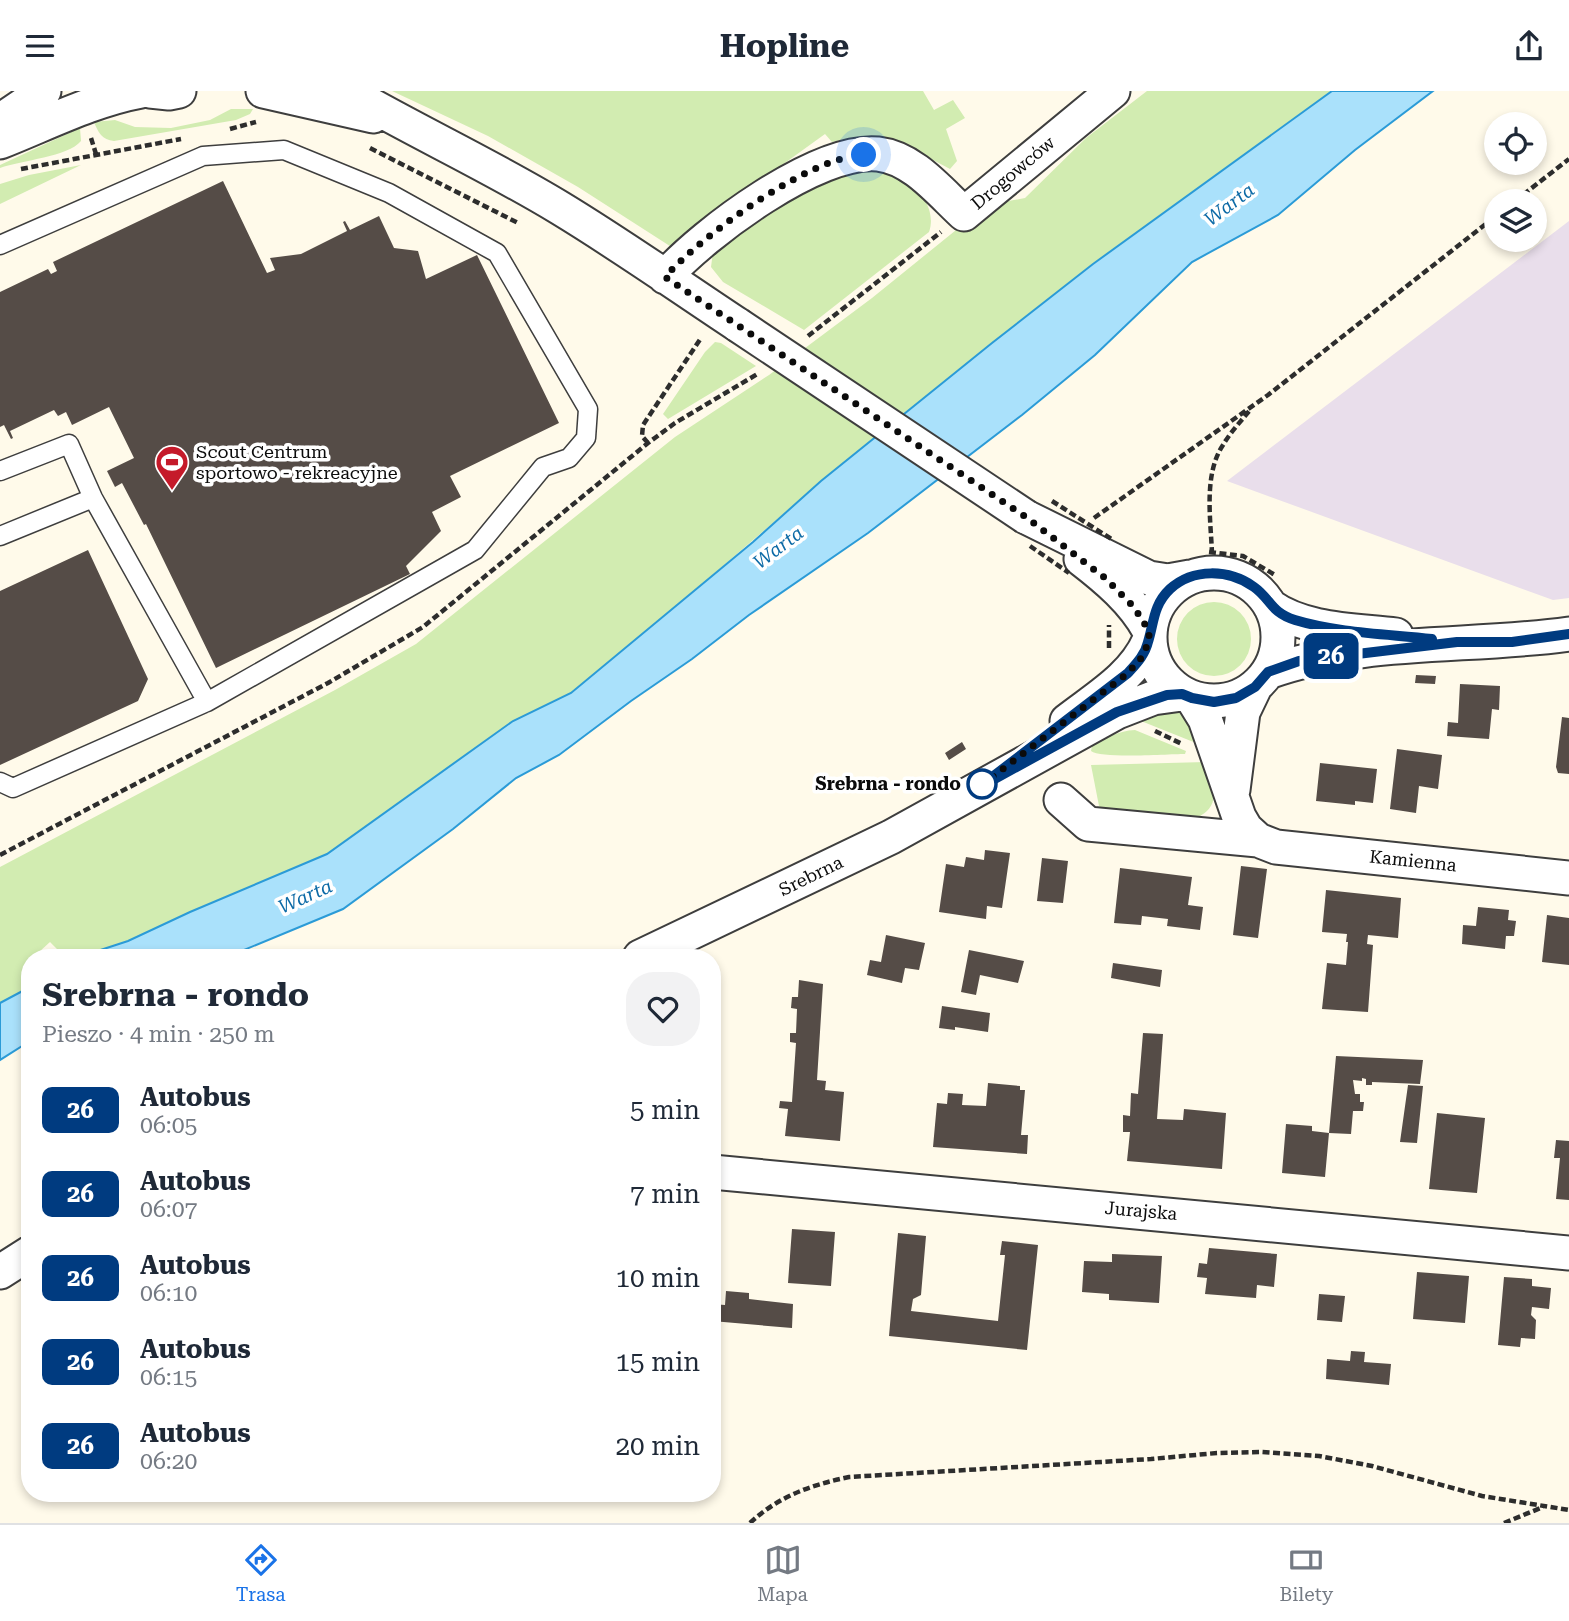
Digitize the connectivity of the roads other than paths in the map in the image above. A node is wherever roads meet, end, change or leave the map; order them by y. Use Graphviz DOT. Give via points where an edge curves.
graph roads {
  1 [pos="44,91"];
  2 [pos="141,91"];
  3 [pos="150,91"];
  4 [pos="179,91"];
  5 [pos="346,91"];
  6 [pos="1112,91"];
  7 [pos="262,105"];
  8 [pos="0,121"];
  9 [pos="402,124"];
  10 [pos="8,156"];
  11 [pos="0,245"];
  12 [pos="665,277"];
  13 [pos="0,471"];
  14 [pos="93,498"];
  15 [pos="1026,517"];
  16 [pos="0,536"];
  17 [pos="1201,575"];
  18 [pos="1270,606"];
  19 [pos="1569,633"];
  20 [pos="1149,636"];
  21 [pos="1457,642"];
  22 [pos="1262,679"];
  23 [pos="1187,696"];
  24 [pos="207,702"];
  25 [pos="6,785"];
  26 [pos="978,788"];
  27 [pos="1061,800"];
  28 [pos="1231,800"];
  29 [pos="1258,840"];
  30 [pos="1569,878"];
  31 [pos="657,949"];
  32 [pos="721,1173"];
  33 [pos="1569,1253"];
  34 [pos="21,1259"];
  35 [pos="0,1272"];
  1 -- 8 [label="street"];
  2 -- 10 [label="street" via="80,110"];
  3 -- 4 [label="street"];
  5 -- 9 [label="street"];
  6 -- 12 [label="street, Drogowców" via="964,214 908,164 879,154 849,155 797,178 727,222"];
  7 -- 9 [label="street"];
  9 -- 12 [label="street" via="561,208"];
  11 -- 24 [label="lane" via="203,156 284,150 389,193 498,253 588,409 586,437 569,458 543,467 475,550"];
  12 -- 15 [label="street, bridge" via="723,327"];
  13 -- 14 [label="lane" via="69,444"];
  14 -- 16 [label="lane"];
  14 -- 24 [label="lane"];
  15 -- 17 [label="street" via="1149,578 1168,581"];
  15 -- 20 [label="street" via="1105,578 1134,607"];
  17 -- 18 [label="street" via="1236,576 1256,588"];
  17 -- 20 [label="street" via="1170,589 1156,608"];
  18 -- 21 [label="street" via="1283,615 1331,628"];
  18 -- 22 [label="street" via="1278,628 1277,651"];
  19 -- 21 [label="street" via="1512,642"];
  20 -- 23 [label="street" via="1154,662 1165,680"];
  20 -- 26 [label="street, Srebrna" via="1142,657 1128,673"];
  21 -- 22 [label="street" via="1299,661"];
  22 -- 23 [label="street" via="1236,698 1214,702"];
  22 -- 28 [label="street" via="1244,712"];
  23 -- 26 [label="street, Srebrna" via="1153,698 1117,712"];
  23 -- 28 [label="street" via="1205,719"];
  24 -- 25 [label="lane"];
  26 -- 31 [label="street, Srebrna" via="891,837"];
  27 -- 29 [label="street, Kamienna" via="1088,824"];
  28 -- 29 [label="street" via="1246,829"];
  29 -- 30 [label="street, Kamienna" via="1276,847"];
  32 -- 33 [label="street, Jurajska"];
  34 -- 35 [label="street"];
}
